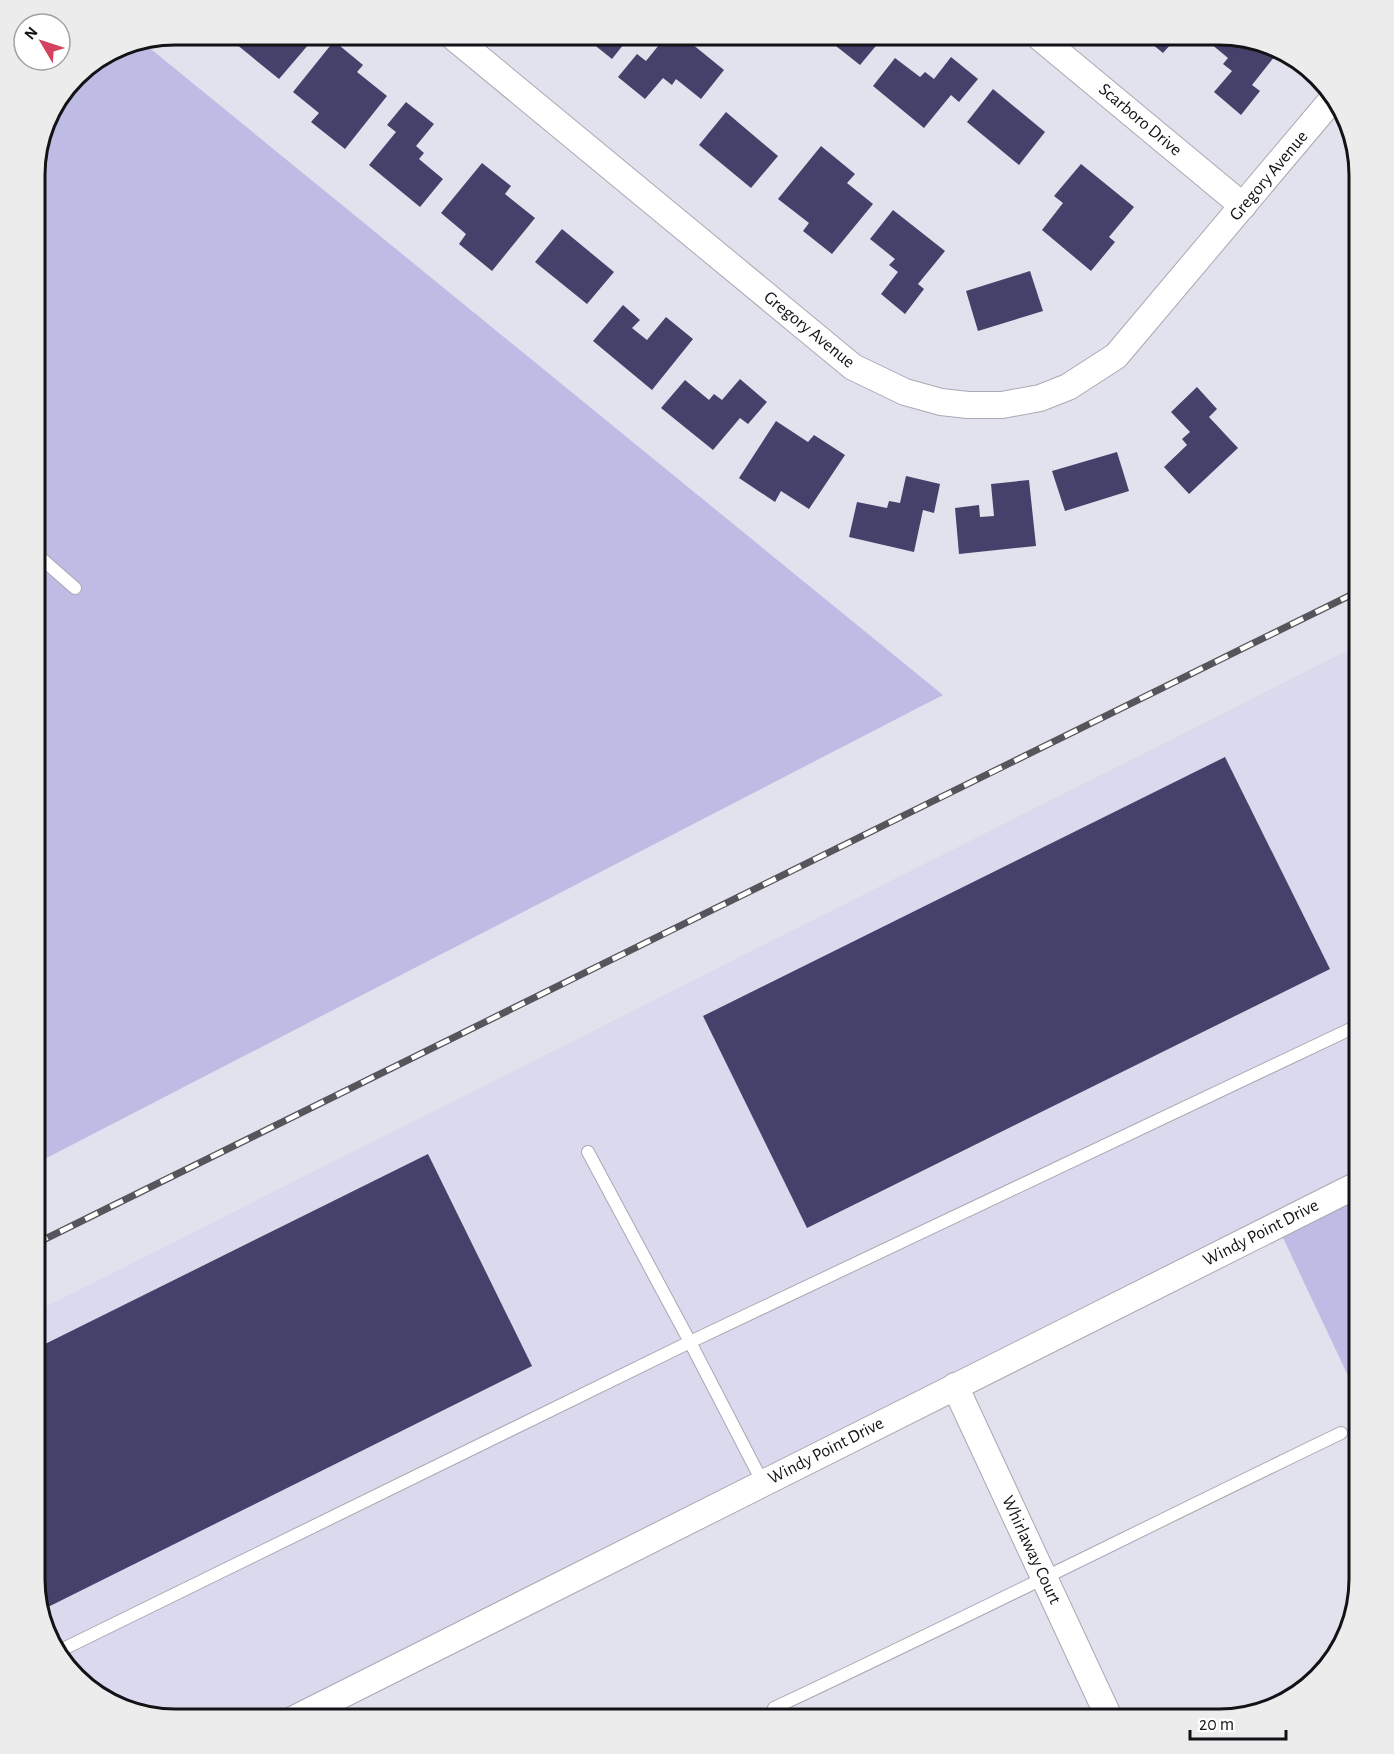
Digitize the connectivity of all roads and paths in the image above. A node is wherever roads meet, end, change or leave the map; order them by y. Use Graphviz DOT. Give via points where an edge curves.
graph roads {
  1 [pos="464,45"];
  2 [pos="1049,45"];
  3 [pos="1328,105"];
  4 [pos="1244,206"];
  5 [pos="45,562"];
  6 [pos="75,588"];
  7 [pos="1349,1029"];
  8 [pos="588,1152"];
  9 [pos="1349,1189"];
  10 [pos="690,1342"];
  11 [pos="955,1386"];
  12 [pos="1341,1432"];
  13 [pos="763,1483"];
  14 [pos="1044,1577"];
  15 [pos="65,1648"];
  16 [pos="774,1708"];
  17 [pos="314,1709"];
  18 [pos="1110,1709"];
  1 -- 4 [label="street, Gregory Avenue" via="853,367 905,392 941,402 1002,405 1040,398 1068,387 1116,356"];
  2 -- 4 [label="street, Scarboro Drive"];
  3 -- 4 [label="street, Gregory Avenue"];
  5 -- 6 [label="lane"];
  7 -- 10 [label="lane"];
  8 -- 10 [label="lane"];
  9 -- 11 [label="street, Windy Point Drive"];
  10 -- 13 [label="lane"];
  10 -- 15 [label="lane"];
  11 -- 13 [label="street, Windy Point Drive"];
  11 -- 14 [label="street, Whirlaway Court"];
  12 -- 14 [label="lane"];
  13 -- 17 [label="street, Windy Point Drive"];
  14 -- 16 [label="lane"];
  14 -- 18 [label="street, Whirlaway Court"];
}
